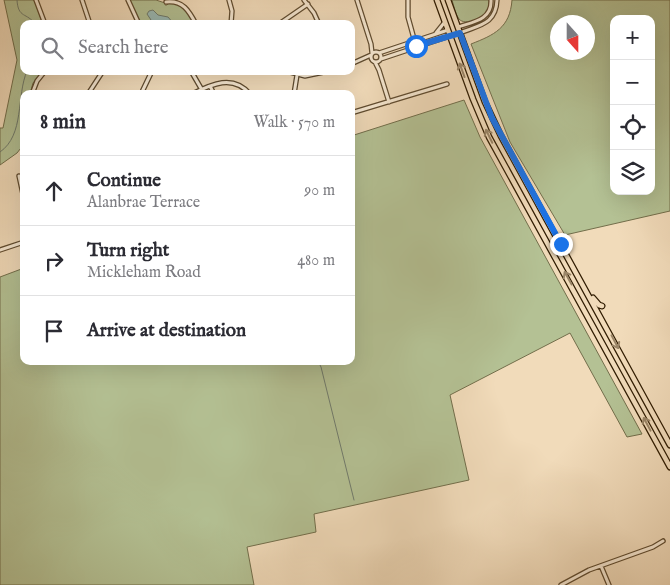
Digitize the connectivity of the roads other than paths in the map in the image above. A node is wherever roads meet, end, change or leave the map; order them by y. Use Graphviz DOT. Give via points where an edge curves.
graph roads {
  1 [pos="36,0"];
  2 [pos="82,0"];
  3 [pos="128,0"];
  4 [pos="229,0"];
  5 [pos="304,0"];
  6 [pos="358,0"];
  7 [pos="408,0"];
  8 [pos="437,0"];
  9 [pos="448,0"];
  10 [pos="491,0"];
  11 [pos="497,0"];
  12 [pos="166,2"];
  13 [pos="308,4"];
  14 [pos="44,20"];
  15 [pos="89,20"];
  16 [pos="136,20"];
  17 [pos="193,20"];
  18 [pos="231,20"];
  19 [pos="284,20"];
  20 [pos="317,20"];
  21 [pos="445,22"];
  22 [pos="458,27"];
  23 [pos="449,33"];
  24 [pos="460,33"];
  25 [pos="433,35"];
  26 [pos="415,42"];
  27 [pos="416,46"];
  28 [pos="374,53"];
  29 [pos="377,60"];
  30 [pos="360,62"];
  31 [pos="355,63"];
  32 [pos="43,75"];
  33 [pos="100,75"];
  34 [pos="150,75"];
  35 [pos="193,75"];
  36 [pos="297,75"];
  37 [pos="315,75"];
  38 [pos="447,84"];
  39 [pos="210,86"];
  40 [pos="34,90"];
  41 [pos="91,90"];
  42 [pos="142,90"];
  43 [pos="201,90"];
  44 [pos="204,90"];
  45 [pos="212,90"];
  46 [pos="246,90"];
  47 [pos="295,90"];
  48 [pos="389,102"];
  49 [pos="355,112"];
  50 [pos="19,176"];
  51 [pos="20,181"];
  52 [pos="20,243"];
  53 [pos="0,250"];
  54 [pos="590,296"];
  55 [pos="602,306"];
  56 [pos="597,310"];
  57 [pos="587,313"];
  58 [pos="638,408"];
  59 [pos="650,408"];
  60 [pos="670,445"];
  61 [pos="670,467"];
  62 [pos="663,541"];
  63 [pos="601,566"];
  64 [pos="560,585"];
  65 [pos="609,585"];
  1 -- 14 [label="street"];
  2 -- 15 [label="street"];
  3 -- 16 [label="street"];
  4 -- 18 [label="street"];
  5 -- 13 [label="street"];
  6 -- 28 [label="street"];
  7 -- 26 [label="street" via="408,17"];
  8 -- 21 [label="main road"];
  9 -- 22 [label="main road"];
  10 -- 22 [label="street" via="485,17"];
  11 -- 24 [label="street" via="493,16 487,23"];
  12 -- 17 [label="street" via="184,5"];
  13 -- 19 [label="street"];
  13 -- 20 [label="street"];
  21 -- 23 [label="main road"];
  21 -- 25 [label="street"];
  22 -- 23 [label="main road"];
  22 -- 24 [label="main road"];
  23 -- 24 [label="main road"];
  23 -- 25 [label="street"];
  23 -- 27 [label="street"];
  57 -- 23 [label="main road, one-way" via="487,132"];
  24 -- 54 [label="main road" via="501,136"];
  25 -- 26 [label="street"];
  26 -- 27 [label="street"];
  26 -- 28 [label="street"];
  27 -- 29 [label="street"];
  28 -- 29 [label="street"];
  28 -- 29 [label="street"];
  28 -- 30 [label="street"];
  29 -- 30 [label="street"];
  29 -- 48 [label="street"];
  30 -- 31 [label="street"];
  32 -- 40 [label="street"];
  33 -- 41 [label="street"];
  34 -- 42 [label="street"];
  35 -- 43 [label="street"];
  36 -- 37 [label="street"];
  36 -- 47 [label="street"];
  38 -- 48 [label="street"];
  39 -- 44 [label="street"];
  39 -- 45 [label="street"];
  39 -- 46 [label="street" via="233,82"];
  48 -- 49 [label="street"];
  50 -- 51 [label="street"];
  52 -- 53 [label="street"];
  54 -- 55 [label="main road"];
  54 -- 56 [label="main road"];
  56 -- 57 [label="main road"];
  56 -- 59 [label="main road, one-way"];
  57 -- 58 [label="main road"];
  58 -- 59 [label="main road"];
  61 -- 58 [label="main road, one-way"];
  59 -- 60 [label="main road"];
  62 -- 63 [label="street"];
  63 -- 64 [label="street"];
  63 -- 65 [label="street"];
}
